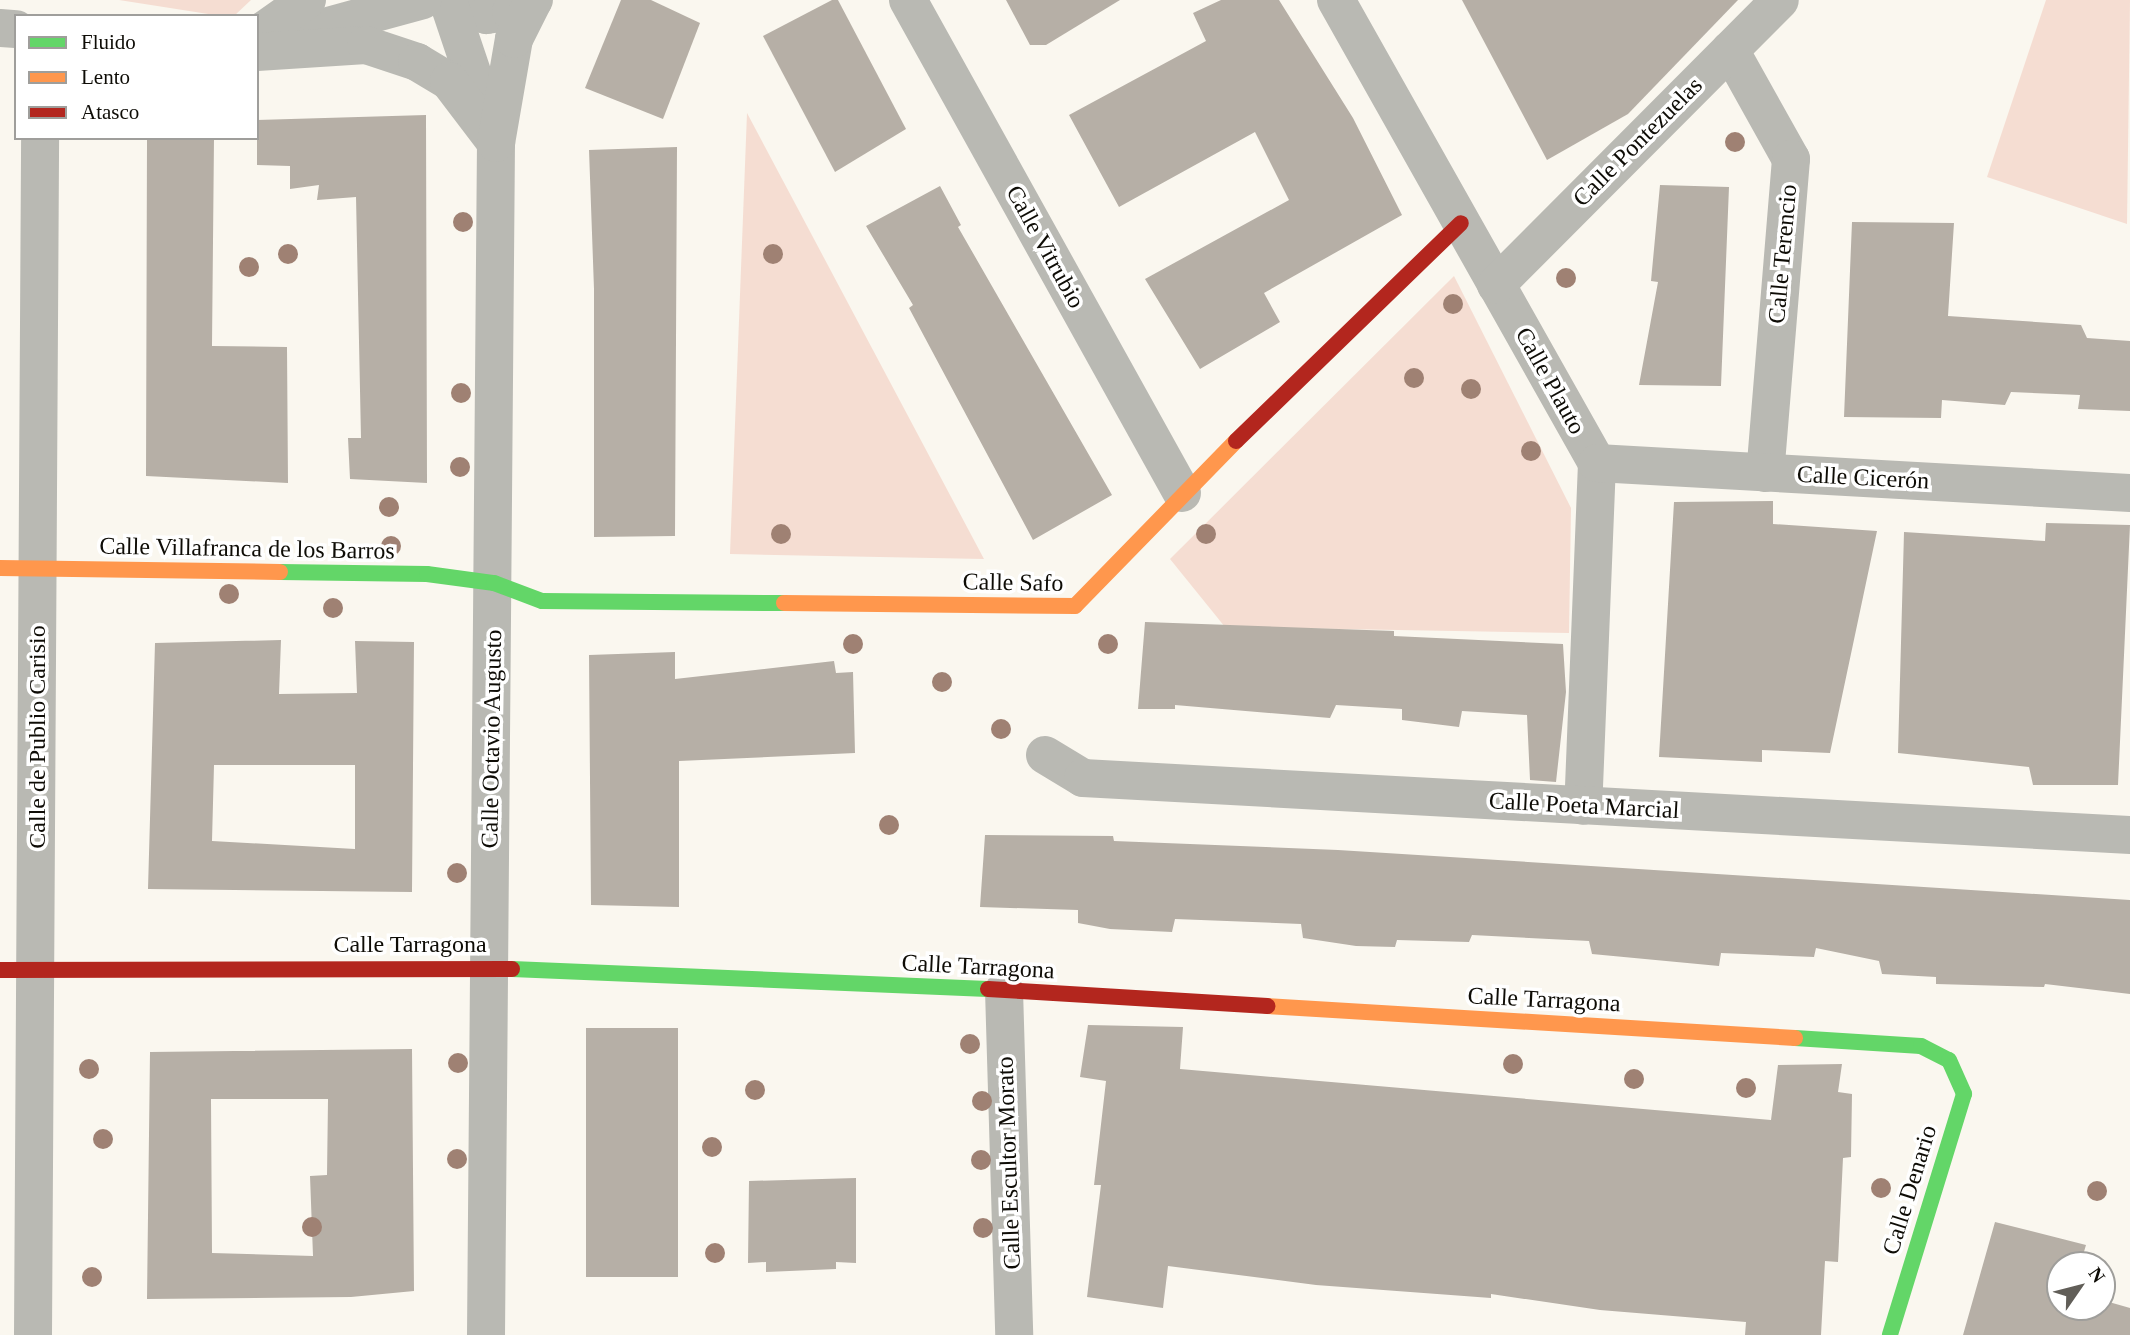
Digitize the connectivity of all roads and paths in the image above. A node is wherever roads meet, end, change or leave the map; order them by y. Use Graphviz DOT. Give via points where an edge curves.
graph roads {
  1 [pos="307,0"];
  2 [pos="533,0"];
  3 [pos="908,0"];
  4 [pos="1336,0"];
  5 [pos="1780,0"];
  6 [pos="438,1"];
  7 [pos="259,34"];
  8 [pos="259,46"];
  9 [pos="1730,50"];
  10 [pos="259,52"];
  11 [pos="40,140"];
  12 [pos="496,142"];
  13 [pos="1461,223"];
  14 [pos="1496,285"];
  15 [pos="1597,463"];
  16 [pos="1765,473"];
  17 [pos="1182,493"];
  18 [pos="2130,493"];
  19 [pos="0,568"];
  20 [pos="39,569"];
  21 [pos="494,583"];
  22 [pos="1045,755"];
  23 [pos="1583,806"];
  24 [pos="2130,835"];
  25 [pos="490,967"];
  26 [pos="19,970"];
  27 [pos="1004,990"];
  28 [pos="1949,1060"];
  29 [pos="33,1335"];
  30 [pos="486,1335"];
  31 [pos="1014,1335"];
  32 [pos="1890,1335"];
  1 -- 7 [label="street"];
  2 -- 6 [label="street" via="511,12 486,15"];
  2 -- 12 [label="street, Calle Octavio Augusto" via="514,39"];
  3 -- 17 [label="street, Calle Vitrubio"];
  4 -- 13 [label="street, Calle Plauto"];
  5 -- 9 [label="street, Calle Pontezuelas"];
  6 -- 8 [label="street"];
  6 -- 12 [label="street, Calle Octavio Augusto"];
  9 -- 14 [label="street, Calle Pontezuelas"];
  9 -- 16 [label="street, Calle Terencio" via="1791,159"];
  10 -- 12 [label="street" via="366,45 417,62 449,81"];
  11 -- 20 [label="street, Calle de Publio Carisio"];
  12 -- 21 [label="street, Calle Octavio Augusto"];
  13 -- 14 [label="street, Calle Plauto"];
  13 -- 17 [label="street, Calle Safo"];
  14 -- 15 [label="street, Calle Plauto"];
  15 -- 16 [label="street, Calle Cicerón"];
  15 -- 23 [label="street, Calle Plauto"];
  16 -- 18 [label="street, Calle Cicerón"];
  17 -- 21 [label="street, Calle Safo" via="1075,606 542,601"];
  19 -- 20 [label="street, Calle Villafranca de los Barros"];
  20 -- 21 [label="street, Calle Villafranca de los Barros" via="427,574"];
  20 -- 26 [label="street, Calle de Publio Carisio"];
  21 -- 25 [label="street, Calle Octavio Augusto"];
  22 -- 23 [label="street, Calle Poeta Marcial" via="1083,778"];
  23 -- 24 [label="street, Calle Poeta Marcial"];
  25 -- 26 [label="street, Calle Tarragona"];
  25 -- 27 [label="street, Calle Tarragona"];
  25 -- 30 [label="street, Calle Octavio Augusto"];
  26 -- 29 [label="street, Calle de Publio Carisio"];
  27 -- 28 [label="street, Calle Tarragona" via="1921,1046"];
  27 -- 31 [label="street, Calle Escultor Morato"];
  28 -- 32 [label="street, Calle Denario" via="1964,1094"];
}
